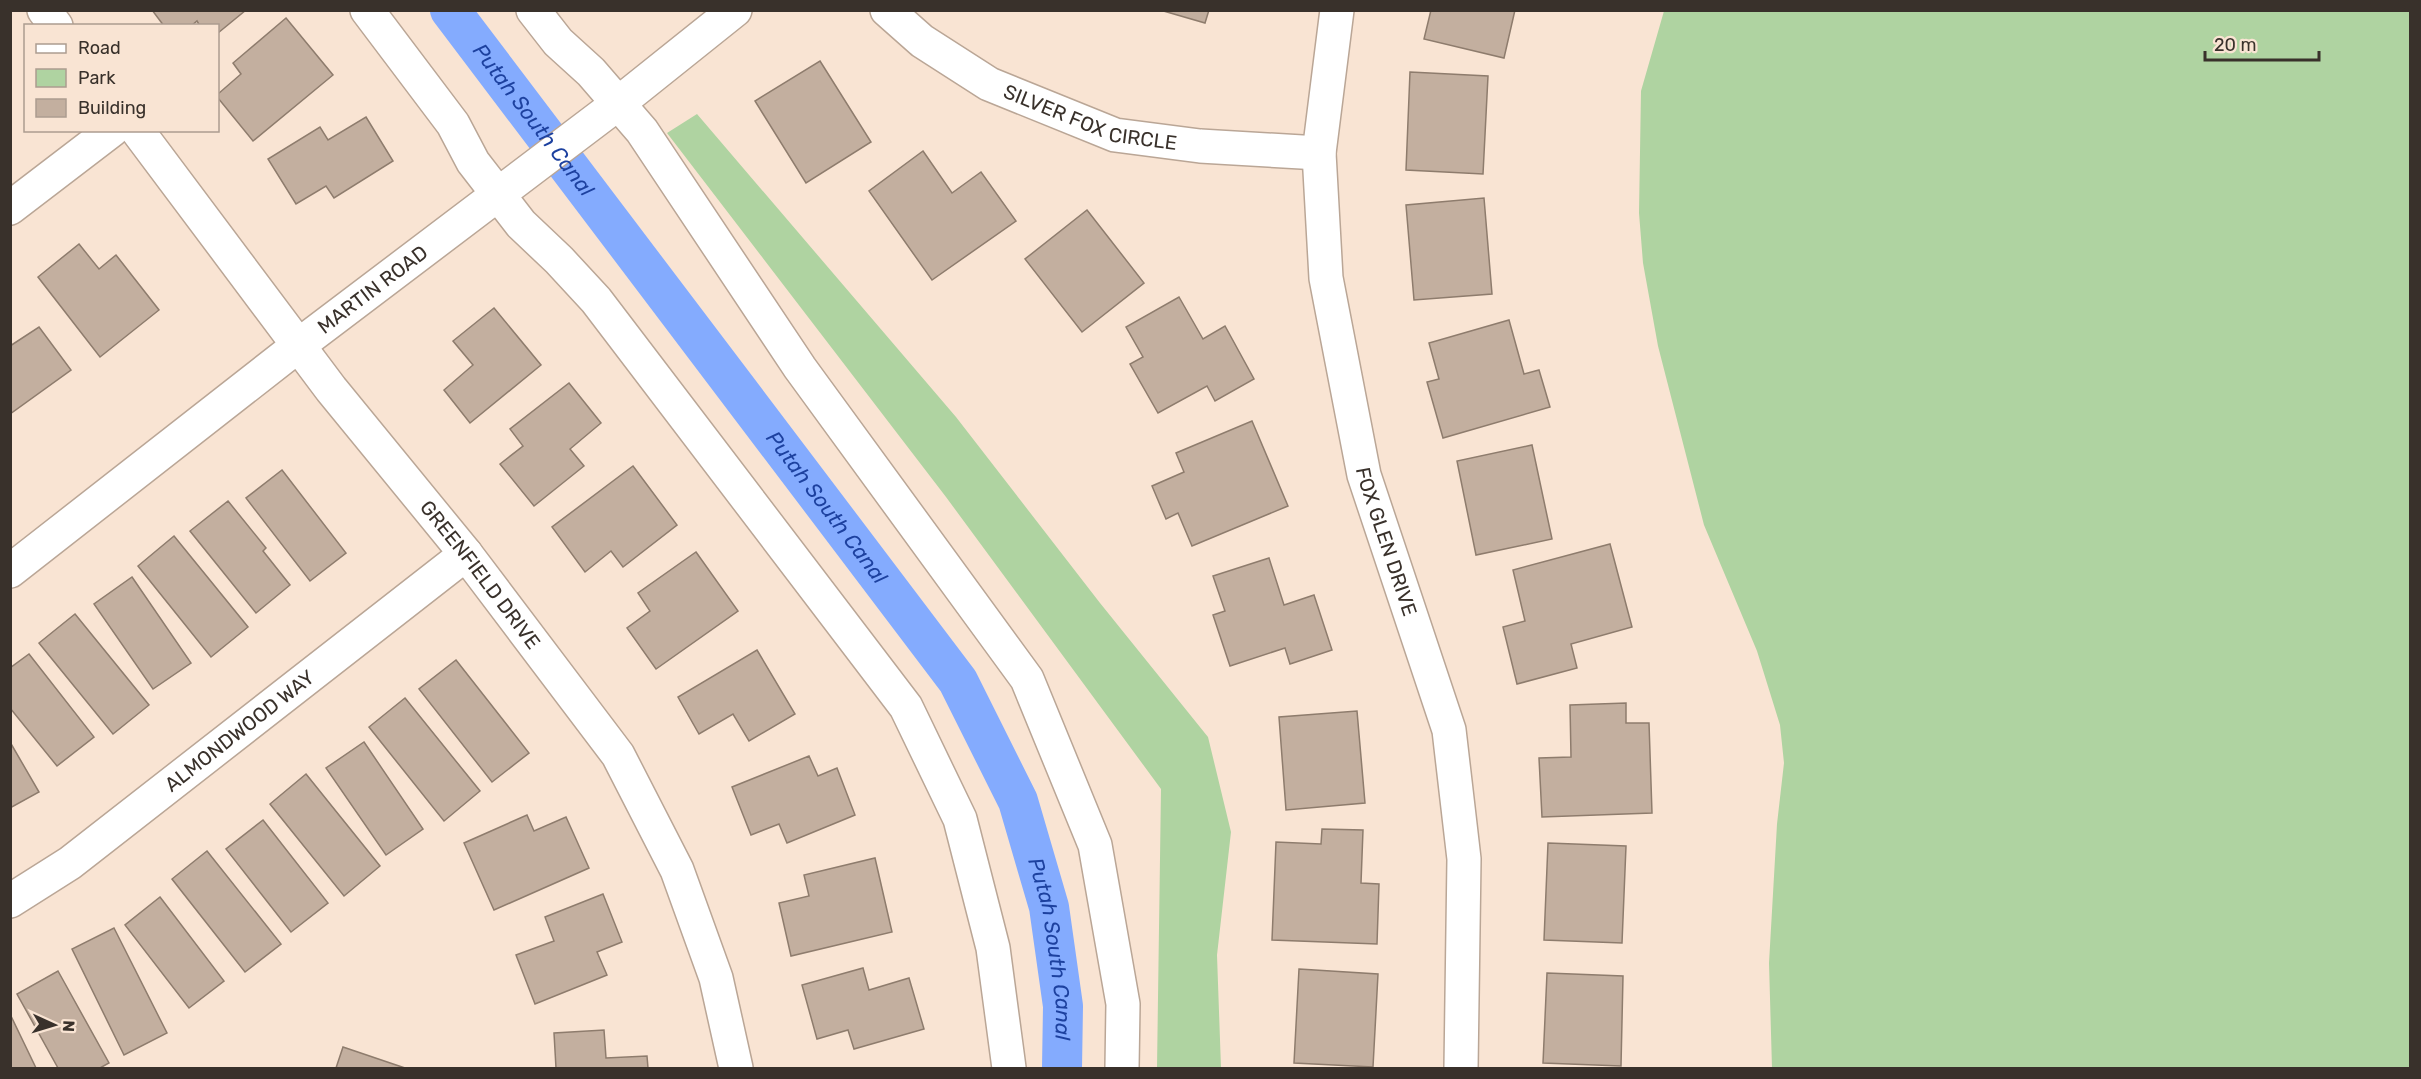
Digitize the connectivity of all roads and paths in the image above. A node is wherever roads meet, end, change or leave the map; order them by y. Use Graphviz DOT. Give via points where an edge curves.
graph roads {
  1 [pos="45,10"];
  2 [pos="367,10"];
  3 [pos="533,10"];
  4 [pos="735,10"];
  5 [pos="887,10"];
  6 [pos="1337,10"];
  7 [pos="55,24"];
  8 [pos="614,106"];
  9 [pos="109,132"];
  10 [pos="139,132"];
  11 [pos="1319,153"];
  12 [pos="505,189"];
  13 [pos="10,208"];
  14 [pos="299,345"];
  15 [pos="466,554"];
  16 [pos="10,571"];
  17 [pos="10,901"];
  18 [pos="736,1068"];
  19 [pos="1009,1068"];
  20 [pos="1122,1068"];
  21 [pos="1461,1068"];
  1 -- 7 [label="street"];
  2 -- 12 [label="street" via="453,124 473,162"];
  3 -- 8 [label="street"];
  4 -- 8 [label="street, MARTIN ROAD"];
  5 -- 11 [label="street, SILVER FOX CIRCLE" via="922,41 989,84 1115,135 1200,146"];
  6 -- 11 [label="street, FOX GLEN DRIVE"];
  8 -- 12 [label="street, MARTIN ROAD"];
  8 -- 20 [label="street" via="642,131 800,368 1027,679 1095,845 1122,1004"];
  9 -- 13 [label="street"];
  10 -- 14 [label="street, GREENFIELD DRIVE"];
  11 -- 21 [label="street, FOX GLEN DRIVE" via="1326,278 1364,475 1449,730 1464,860"];
  12 -- 14 [label="street, MARTIN ROAD"];
  12 -- 19 [label="street" via="520,224 596,300 906,707 960,819 993,948"];
  14 -- 15 [label="street, GREENFIELD DRIVE"];
  14 -- 16 [label="street, MARTIN ROAD"];
  15 -- 17 [label="street, ALMONDWOOD WAY" via="70,863"];
  15 -- 18 [label="street, GREENFIELD DRIVE" via="618,755 677,870 716,978"];
}
